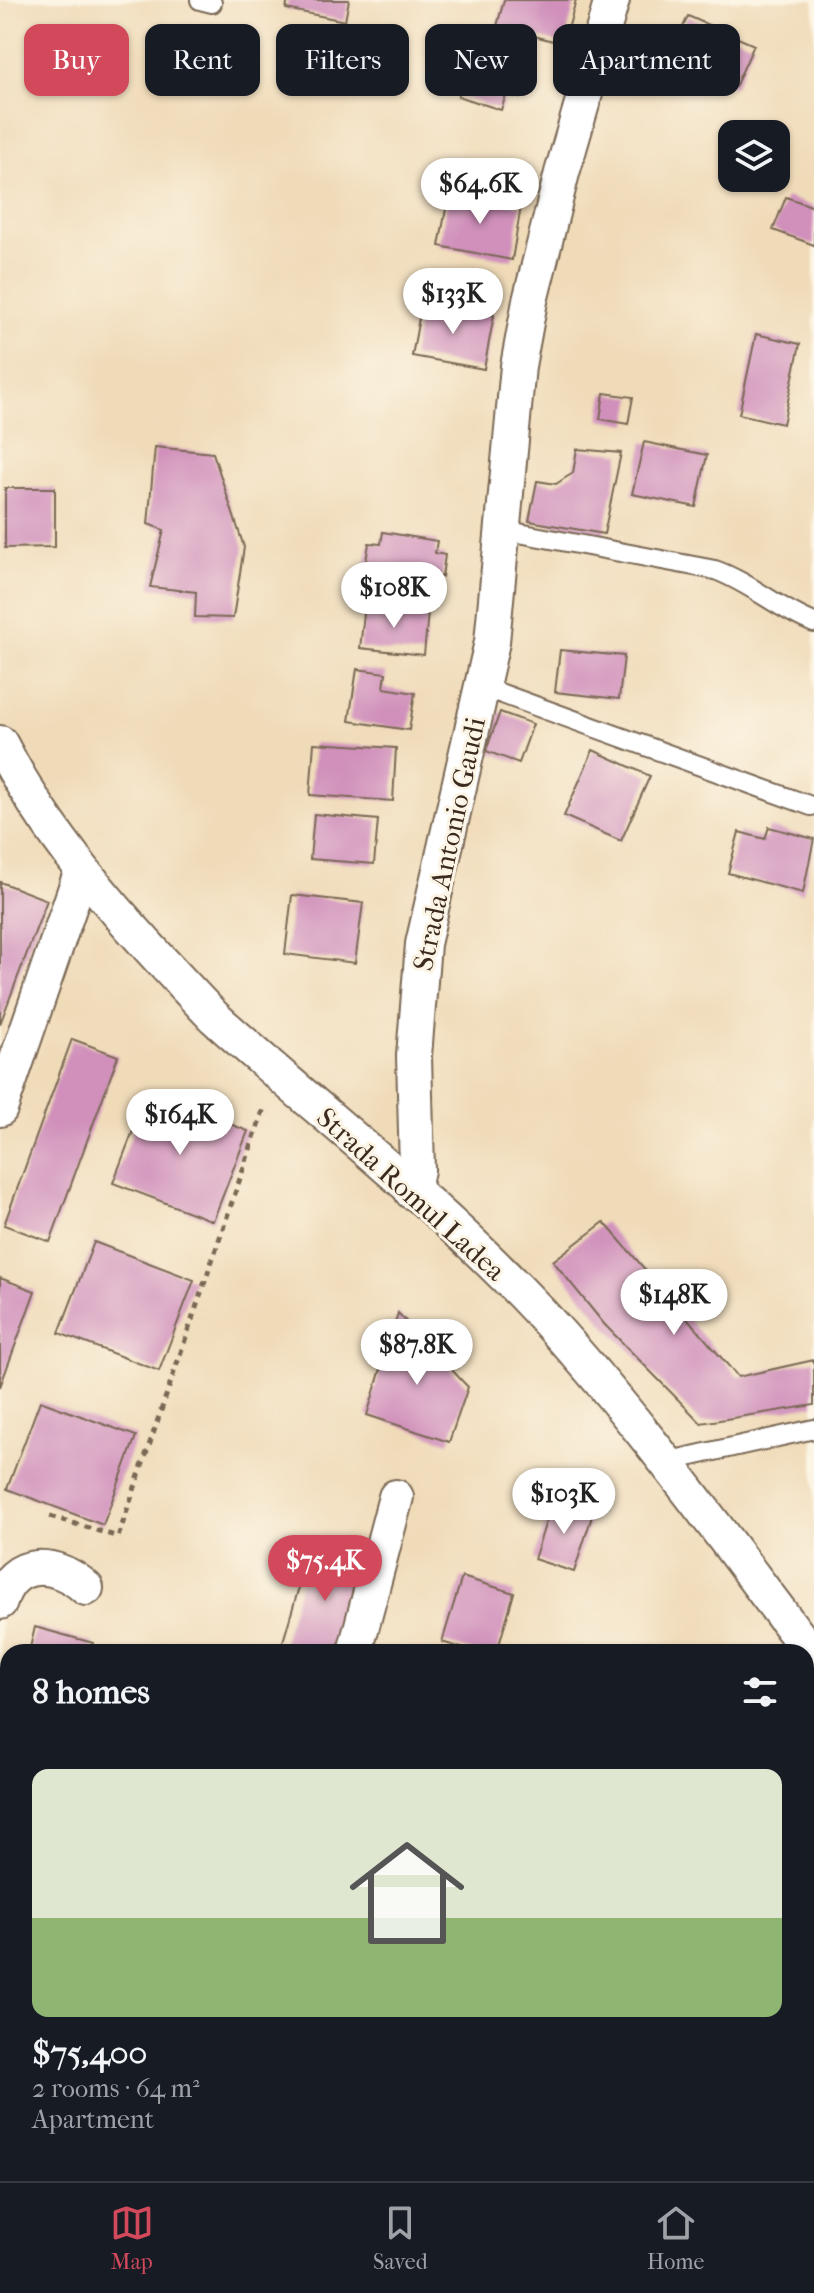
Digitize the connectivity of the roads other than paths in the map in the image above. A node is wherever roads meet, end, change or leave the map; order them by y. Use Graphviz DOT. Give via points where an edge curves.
graph roads {
  1 [pos="612,0"];
  2 [pos="503,530"];
  3 [pos="814,623"];
  4 [pos="483,687"];
  5 [pos="0,743"];
  6 [pos="811,806"];
  7 [pos="82,870"];
  8 [pos="0,1109"];
  9 [pos="412,1192"];
  10 [pos="814,1429"];
  11 [pos="665,1462"];
  12 [pos="396,1497"];
  13 [pos="86,1588"];
  14 [pos="0,1602"];
  15 [pos="357,1644"];
  16 [pos="804,1644"];
  1 -- 2 [label="street, Strada Antonio Gaudi" via="530,301 510,431"];
  2 -- 3 [label="lane" via="715,570 741,579"];
  2 -- 4 [label="street, Strada Antonio Gaudi"];
  4 -- 6 [label="lane, Strada Antonio Gaudi"];
  4 -- 9 [label="street, Strada Antonio Gaudi" via="423,944 414,1056 417,1170"];
  5 -- 7 [label="street, Strada Romul Ladea" via="28,795"];
  7 -- 8 [label="street"];
  7 -- 9 [label="street, Strada Romul Ladea" via="214,1017"];
  9 -- 11 [label="street, Strada Romul Ladea" via="533,1305"];
  10 -- 11 [label="lane"];
  11 -- 16 [label="street, Strada Romul Ladea"];
  12 -- 15 [label="street"];
  13 -- 14 [label="street" via="71,1574 43,1565 19,1571"];
}
